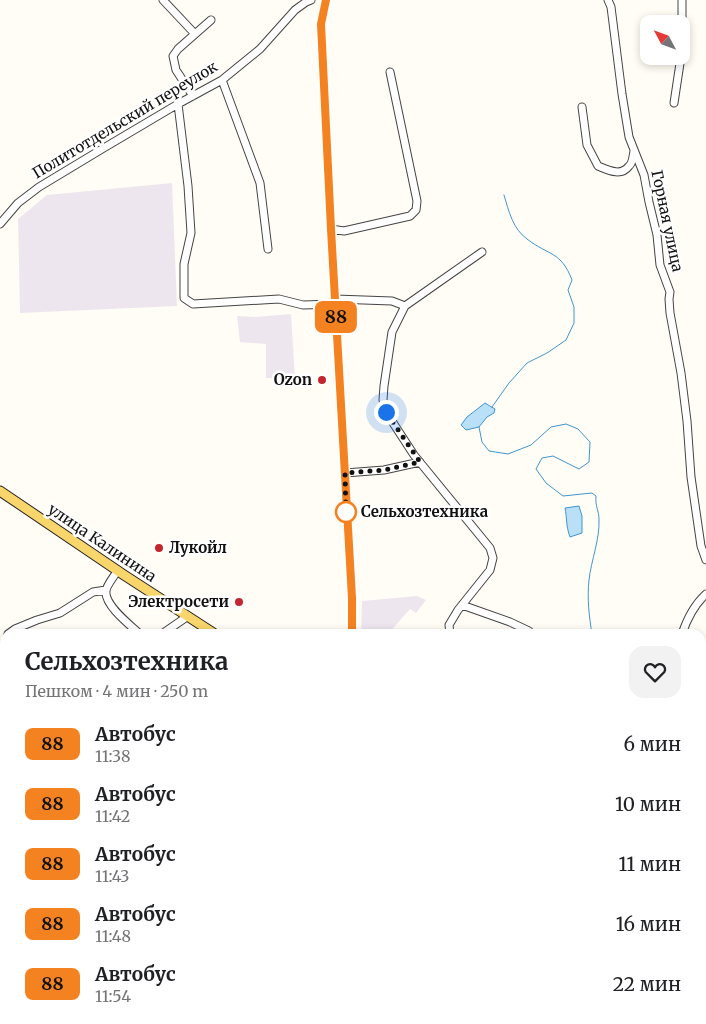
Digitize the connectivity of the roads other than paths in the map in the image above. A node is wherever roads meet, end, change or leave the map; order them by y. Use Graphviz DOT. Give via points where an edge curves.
graph roads {
  1 [pos="163,0"];
  2 [pos="326,0"];
  3 [pos="608,0"];
  4 [pos="682,0"];
  5 [pos="305,1"];
  6 [pos="211,20"];
  7 [pos="195,34"];
  8 [pos="390,72"];
  9 [pos="222,80"];
  10 [pos="193,96"];
  11 [pos="674,103"];
  12 [pos="178,104"];
  13 [pos="582,107"];
  14 [pos="634,150"];
  15 [pos="0,224"];
  16 [pos="331,229"];
  17 [pos="268,249"];
  18 [pos="482,252"];
  19 [pos="335,301"];
  20 [pos="405,306"];
  21 [pos="420,462"];
  22 [pos="345,473"];
  23 [pos="0,491"];
  24 [pos="706,560"];
  25 [pos="118,570"];
  26 [pos="106,590"];
  27 [pos="706,594"];
  28 [pos="462,605"];
  29 [pos="188,616"];
  30 [pos="15,629"];
  31 [pos="135,629"];
  32 [pos="169,629"];
  33 [pos="208,629"];
  34 [pos="352,629"];
  35 [pos="450,629"];
  36 [pos="525,629"];
  37 [pos="684,629"];
  1 -- 7 [label="street"];
  2 -- 16 [label="street" via="321,24"];
  3 -- 14 [label="street, Горная улица"];
  4 -- 11 [label="street" via="682,50"];
  5 -- 9 [label="street, Политотдельский переулок" via="260,48"];
  6 -- 7 [label="street"];
  7 -- 10 [label="street" via="173,56 176,70"];
  8 -- 16 [label="street" via="417,201 416,210 410,216 344,231"];
  9 -- 10 [label="street, Политотдельский переулок"];
  9 -- 17 [label="street" via="260,183"];
  10 -- 12 [label="street, Политотдельский переулок"];
  12 -- 15 [label="street, Политотдельский переулок" via="39,187 18,203"];
  12 -- 19 [label="street" via="191,233 184,264 184,298 193,304 279,299 303,305"];
  13 -- 14 [label="street" via="587,145 598,166 614,172 623,171 630,166"];
  14 -- 24 [label="street, Горная улица" via="644,174 660,265 670,292 691,477"];
  16 -- 19 [label="street"];
  18 -- 20 [label="street"];
  19 -- 20 [label="street" via="392,301"];
  19 -- 22 [label="street"];
  20 -- 21 [label="street" via="392,332 383,400 386,412"];
  21 -- 22 [label="street" via="384,470"];
  21 -- 28 [label="street" via="490,548 493,558 490,570"];
  22 -- 34 [label="street"];
  23 -- 25 [label="main road, улица Калинина"];
  25 -- 26 [label="street"];
  25 -- 29 [label="main road, улица Калинина"];
  26 -- 30 [label="street" via="93,592 60,613"];
  26 -- 31 [label="street" via="107,600 113,609"];
  27 -- 37 [label="street"];
  28 -- 35 [label="street"];
  28 -- 36 [label="street"];
  29 -- 32 [label="street"];
  29 -- 33 [label="main road, улица Калинина"];
}
